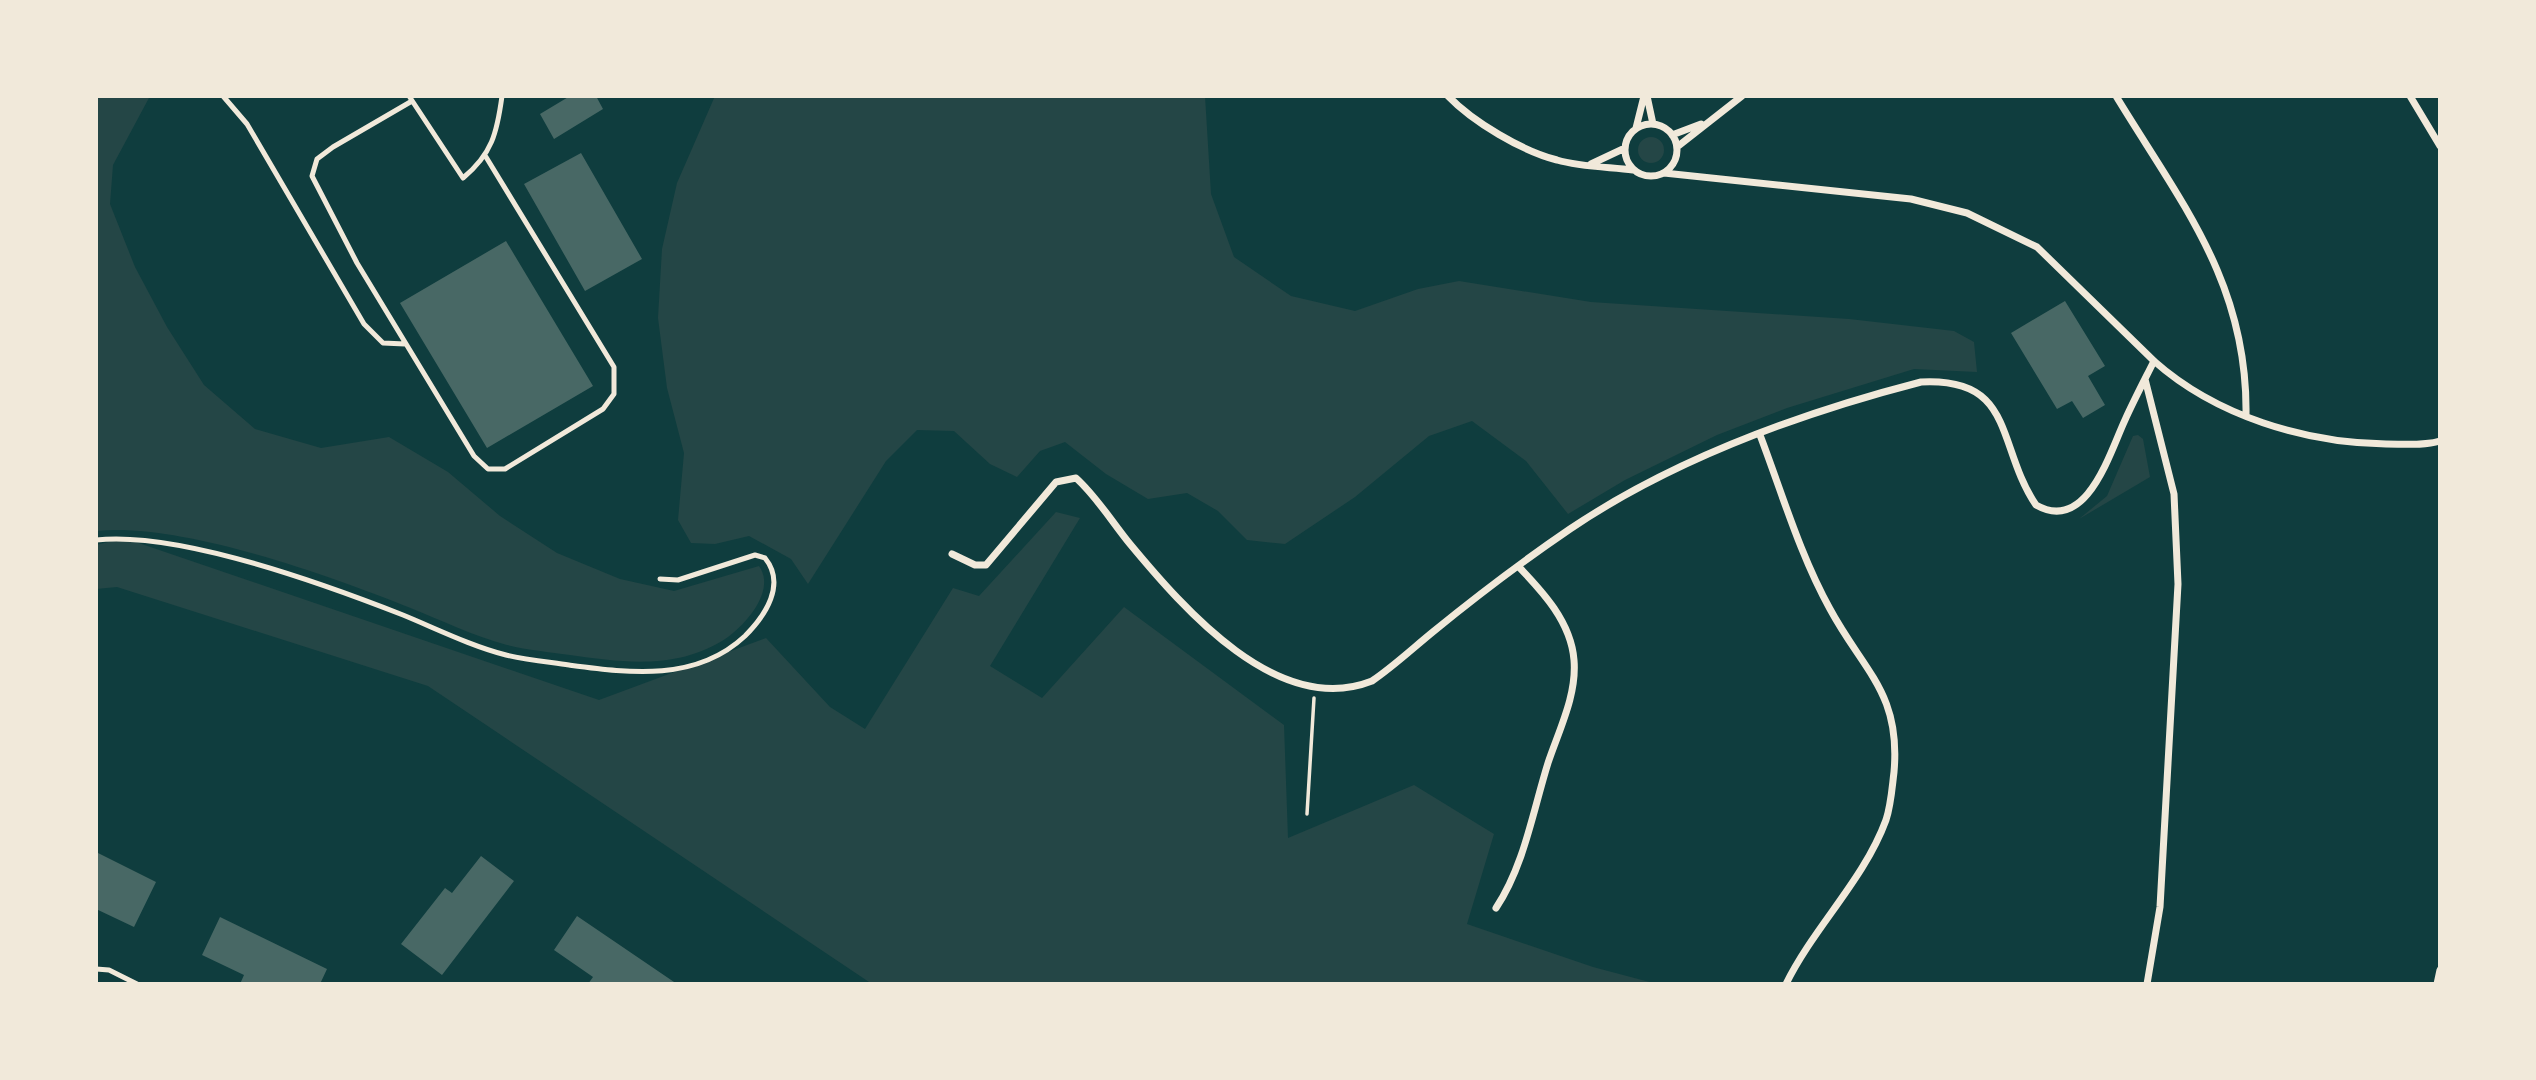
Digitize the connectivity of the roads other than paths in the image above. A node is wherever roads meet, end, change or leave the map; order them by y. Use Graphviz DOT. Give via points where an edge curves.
graph roads {
  1 [pos="223,96"];
  2 [pos="502,96"];
  3 [pos="1448,96"];
  4 [pos="1645,96"];
  5 [pos="1742,96"];
  6 [pos="2116,96"];
  7 [pos="2410,96"];
  8 [pos="410,99"];
  9 [pos="1708,121"];
  10 [pos="1653,124"];
  11 [pos="1636,128"];
  12 [pos="1672,135"];
  13 [pos="2440,146"];
  14 [pos="1677,147"];
  15 [pos="1625,148"];
  16 [pos="486,157"];
  17 [pos="1674,162"];
  18 [pos="1589,164"];
  19 [pos="1633,170"];
  20 [pos="1664,173"];
  21 [pos="1692,174"];
  22 [pos="405,344"];
  23 [pos="2154,361"];
  24 [pos="2145,379"];
  25 [pos="2246,415"];
  26 [pos="1760,435"];
  27 [pos="2440,441"];
  28 [pos="96,540"];
  29 [pos="952,554"];
  30 [pos="1518,566"];
  31 [pos="660,579"];
  32 [pos="1496,908"];
  33 [pos="96,969"];
  34 [pos="2440,970"];
  35 [pos="125,980"];
  36 [pos="118,984"];
  37 [pos="138,984"];
  38 [pos="1786,984"];
  39 [pos="2147,984"];
  40 [pos="2437,984"];
  1 -- 22 [label="lane" via="247,124 364,324 383,343"];
  2 -- 16 [label="lane" via="499,124"];
  3 -- 18 [label="street" via="1464,113 1509,139 1556,160"];
  4 -- 10 [label="street"];
  4 -- 11 [label="street"];
  5 -- 9 [label="street"];
  6 -- 25 [label="street" via="2195,222 2224,282 2242,349"];
  7 -- 13 [label="street"];
  8 -- 16 [label="lane" via="463,178"];
  8 -- 22 [label="lane" via="317,159 312,176"];
  9 -- 12 [label="street"];
  9 -- 14 [label="street"];
  10 -- 11 [label="street"];
  10 -- 12 [label="street"];
  11 -- 15 [label="street"];
  12 -- 14 [label="street"];
  14 -- 17 [label="street"];
  15 -- 18 [label="street"];
  15 -- 19 [label="street"];
  16 -- 22 [label="lane" via="614,367 614,394 603,409 533,454 505,469 488,469 474,456"];
  17 -- 20 [label="street"];
  17 -- 21 [label="street"];
  18 -- 19 [label="street"];
  19 -- 20 [label="street" via="1648,176"];
  20 -- 21 [label="street"];
  21 -- 23 [label="street" via="1911,198 1967,213 2037,247"];
  23 -- 24 [label="street"];
  23 -- 25 [label="street" via="2205,397"];
  24 -- 26 [label="street" via="2102,475 2083,498 2055,512 2031,498 1991,402 1962,385 1921,382"];
  24 -- 39 [label="street" via="2174,494 2178,584 2160,907"];
  25 -- 27 [label="street" via="2301,435 2341,442"];
  26 -- 30 [label="street" via="1633,492"];
  26 -- 38 [label="street" via="1829,608 1872,674 1892,714 1896,737 1887,818"];
  28 -- 31 [label="lane" via="151,541 257,566 507,655 637,672 698,665 738,642 765,610 775,578 765,558 755,555 678,580"];
  29 -- 30 [label="street" via="986,565 1056,482 1076,478 1130,545 1217,635 1270,673 1315,689 1346,690 1372,681"];
  30 -- 32 [label="street" via="1541,589 1565,627 1574,673 1520,854"];
  33 -- 35 [label="lane"];
  34 -- 40 [label="street"];
  35 -- 36 [label="lane"];
  35 -- 37 [label="lane"];
}
